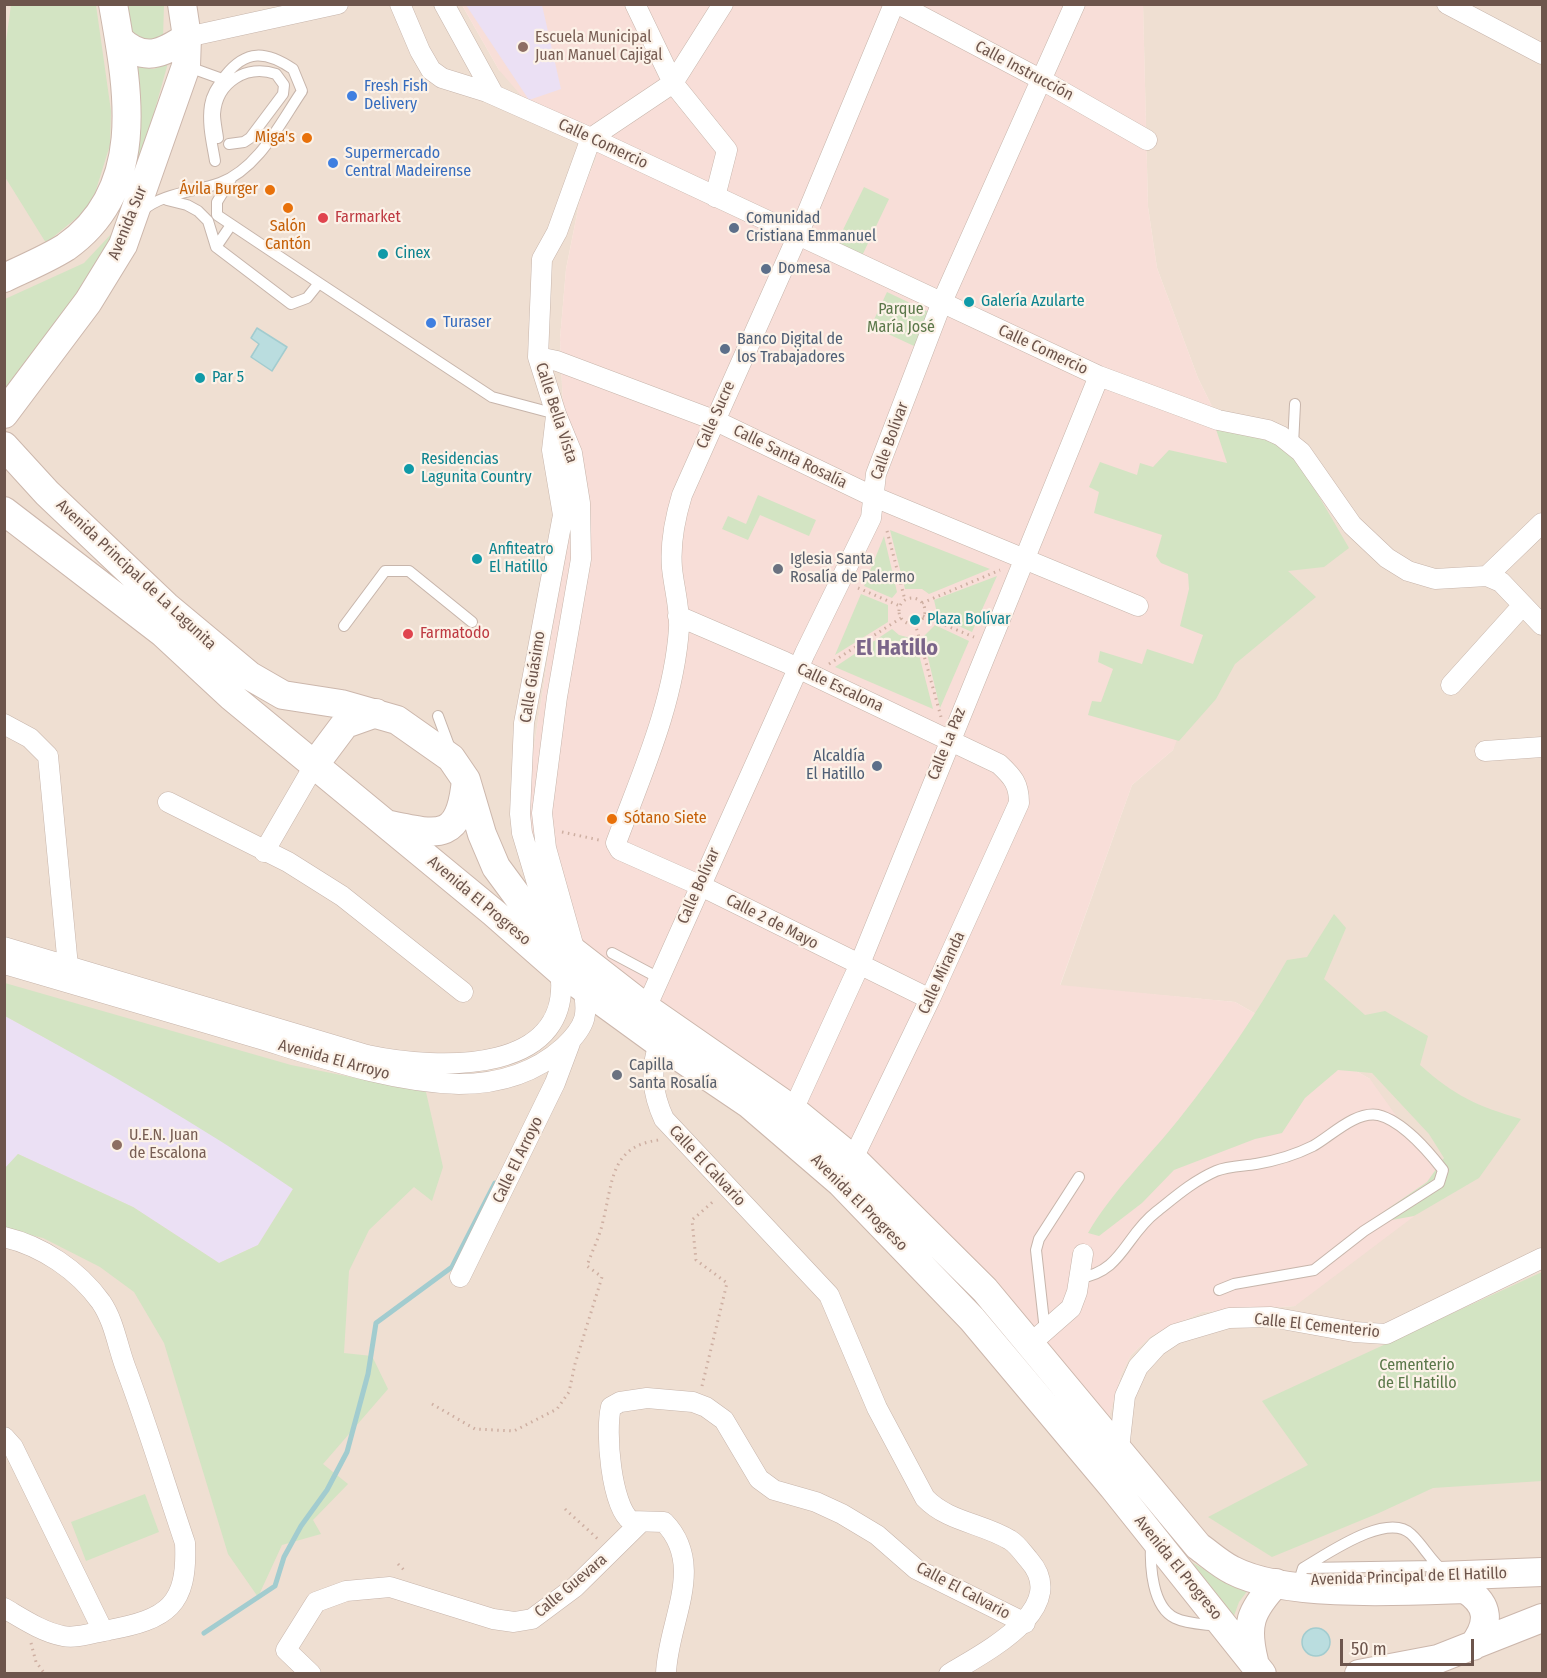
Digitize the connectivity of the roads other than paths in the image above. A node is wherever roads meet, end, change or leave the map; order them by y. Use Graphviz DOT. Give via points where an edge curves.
graph roads {
  1 [pos="113,4"];
  2 [pos="182,4"];
  3 [pos="338,4"];
  4 [pos="444,4"];
  5 [pos="635,4"];
  6 [pos="723,4"];
  7 [pos="894,4"];
  8 [pos="898,4"];
  9 [pos="1075,4"];
  10 [pos="1447,4"];
  11 [pos="399,9"];
  12 [pos="187,36"];
  13 [pos="119,39"];
  14 [pos="1542,54"];
  15 [pos="186,66"];
  16 [pos="222,80"];
  17 [pos="1042,80"];
  18 [pos="673,82"];
  19 [pos="494,95"];
  20 [pos="250,138"];
  21 [pos="591,138"];
  22 [pos="1148,140"];
  23 [pos="229,144"];
  24 [pos="256,156"];
  25 [pos="232,178"];
  26 [pos="715,197"];
  27 [pos="161,200"];
  28 [pos="133,220"];
  29 [pos="231,225"];
  30 [pos="798,235"];
  31 [pos="216,247"];
  32 [pos="4,279"];
  33 [pos="319,283"];
  34 [pos="942,302"];
  35 [pos="538,357"];
  36 [pos="1099,376"];
  37 [pos="1295,404"];
  38 [pos="10,409"];
  39 [pos="556,414"];
  40 [pos="714,420"];
  41 [pos="1293,446"];
  42 [pos="12,455"];
  43 [pos="47,493"];
  44 [pos="872,496"];
  45 [pos="14,518"];
  46 [pos="1542,523"];
  47 [pos="1023,558"];
  48 [pos="1487,576"];
  49 [pos="1523,605"];
  50 [pos="1138,606"];
  51 [pos="678,616"];
  52 [pos="472,622"];
  53 [pos="1542,625"];
  54 [pos="344,626"];
  55 [pos="798,669"];
  56 [pos="1452,685"];
  57 [pos="376,712"];
  58 [pos="438,716"];
  59 [pos="4,724"];
  60 [pos="948,740"];
  61 [pos="1542,747"];
  62 [pos="1485,751"];
  63 [pos="315,764"];
  64 [pos="999,764"];
  65 [pos="458,769"];
  66 [pos="168,802"];
  67 [pos="388,824"];
  68 [pos="616,843"];
  69 [pos="264,852"];
  70 [pos="699,885"];
  71 [pos="4,947"];
  72 [pos="612,953"];
  73 [pos="563,954"];
  74 [pos="4,964"];
  75 [pos="859,966"];
  76 [pos="69,975"];
  77 [pos="659,978"];
  78 [pos="583,988"];
  79 [pos="463,993"];
  80 [pos="930,999"];
  81 [pos="646,1008"];
  82 [pos="571,1041"];
  83 [pos="659,1043"];
  84 [pos="793,1110"];
  85 [pos="847,1171"];
  86 [pos="1079,1177"];
  87 [pos="4,1237"];
  88 [pos="1083,1254"];
  89 [pos="1542,1258"];
  90 [pos="460,1277"];
  91 [pos="1079,1278"];
  92 [pos="1219,1290"];
  93 [pos="1038,1338"];
  94 [pos="4,1437"];
  95 [pos="1119,1449"];
  96 [pos="641,1522"];
  97 [pos="1443,1571"];
  98 [pos="1542,1572"];
  99 [pos="1292,1578"];
  100 [pos="4,1608"];
  101 [pos="1542,1618"];
  102 [pos="1025,1623"];
  103 [pos="103,1631"];
  104 [pos="1473,1646"];
  105 [pos="1426,1666"];
  106 [pos="1258,1667"];
  107 [pos="312,1674"];
  108 [pos="666,1674"];
  109 [pos="950,1674"];
  110 [pos="1284,1674"];
  111 [pos="1359,1674"];
  1 -- 13 [label="street, Avenida Sur"];
  2 -- 12 [label="street, Avenida Sur"];
  3 -- 12 [label="street"];
  4 -- 19 [label="street"];
  5 -- 18 [label="street"];
  6 -- 18 [label="street"];
  7 -- 30 [label="street, Calle Sucre"];
  8 -- 17 [label="street, Calle Instrucción"];
  9 -- 17 [label="street, Calle Bolívar"];
  10 -- 14 [label="street"];
  11 -- 19 [label="street, Calle Comercio" via="431,70 441,78"];
  12 -- 13 [label="street" via="166,51 151,54 133,49"];
  12 -- 15 [label="street, Avenida Sur"];
  13 -- 32 [label="street, Avenida Sur" via="128,128 125,154 112,194 90,226 66,246"];
  15 -- 16 [label="lane"];
  15 -- 28 [label="street, Avenida Sur"];
  16 -- 20 [label="lane" via="210,105 208,123 217,158 215,115 229,82 244,73 262,70 276,74 284,85 283,94"];
  16 -- 24 [label="lane" via="234,65 255,55 279,60 298,77 302,91"];
  17 -- 22 [label="street, Calle Instrucción"];
  17 -- 34 [label="street, Calle Bolívar"];
  18 -- 21 [label="street"];
  18 -- 26 [label="street" via="727,150"];
  19 -- 21 [label="street, Calle Comercio"];
  20 -- 23 [label="lane"];
  20 -- 24 [label="lane"];
  21 -- 26 [label="street, Calle Comercio"];
  21 -- 35 [label="street, Calle Bella Vista" via="543,259"];
  24 -- 25 [label="lane"];
  25 -- 27 [label="lane"];
  25 -- 29 [label="lane" via="215,208 217,215"];
  26 -- 30 [label="street, Calle Comercio"];
  27 -- 28 [label="lane" via="144,208"];
  27 -- 31 [label="lane" via="175,201 198,211 208,221"];
  28 -- 38 [label="street, Avenida Sur" via="111,267"];
  29 -- 31 [label="lane"];
  29 -- 33 [label="lane"];
  30 -- 34 [label="street, Calle Comercio"];
  30 -- 40 [label="street, Calle Sucre"];
  31 -- 33 [label="lane" via="291,304 307,298"];
  33 -- 39 [label="lane" via="492,397"];
  34 -- 36 [label="street, Calle Comercio"];
  34 -- 44 [label="street, Calle Bolívar" via="876,474"];
  35 -- 39 [label="street, Calle Bella Vista"];
  35 -- 40 [label="street, Calle Santa Rosalía"];
  36 -- 41 [label="street, Calle Comercio" via="1218,420 1268,430"];
  36 -- 47 [label="street, Calle La Paz"];
  37 -- 41 [label="lane"];
  38 -- 42 [label="street"];
  39 -- 73 [label="street, Calle Bella Vista" via="572,453 580,503 581,559 542,813"];
  39 -- 73 [label="street, Calle Guásimo" via="552,450 563,515 524,723 520,814 528,856"];
  40 -- 44 [label="street, Calle Santa Rosalía"];
  40 -- 51 [label="street, Calle Sucre" via="676,515 672,566"];
  41 -- 48 [label="street, Calle Comercio" via="1352,525 1387,558 1408,571 1435,579"];
  42 -- 43 [label="street, Avenida Principal de La Lagunita"];
  43 -- 45 [label="street" via="49,510 44,519 34,525"];
  43 -- 57 [label="street, Avenida Principal de La Lagunita" via="166,606 266,687 300,699"];
  44 -- 47 [label="street, Calle Santa Rosalía"];
  44 -- 55 [label="street, Calle Bolívar" via="871,518"];
  45 -- 63 [label="street, Avenida Principal de La Lagunita" via="164,633 232,697"];
  46 -- 48 [label="street"];
  47 -- 50 [label="street, Calle Santa Rosalía"];
  47 -- 60 [label="street, Calle La Paz"];
  48 -- 49 [label="street" via="1501,582"];
  49 -- 53 [label="street"];
  49 -- 56 [label="street"];
  51 -- 55 [label="street, Calle Escalona"];
  51 -- 68 [label="street, Calle Sucre" via="671,683 661,721"];
  52 -- 54 [label="lane" via="410,571 386,571"];
  55 -- 60 [label="street, Calle Escalona"];
  55 -- 70 [label="street, Calle Bolívar"];
  57 -- 63 [label="street" via="345,724"];
  57 -- 65 [label="street, Avenida Principal de La Lagunita" via="397,720"];
  58 -- 65 [label="lane"];
  59 -- 76 [label="street" via="30,738 48,756"];
  60 -- 64 [label="street, Calle Escalona"];
  60 -- 75 [label="street, Calle La Paz"];
  61 -- 62 [label="street"];
  63 -- 67 [label="street, Avenida Principal de La Lagunita"];
  63 -- 69 [label="street"];
  64 -- 80 [label="street, Calle Miranda" via="1016,780 1019,803"];
  65 -- 67 [label="street" via="460,816 444,830 423,832"];
  65 -- 73 [label="street, Avenida El Progreso" via="496,867"];
  66 -- 69 [label="street"];
  67 -- 73 [label="street, Avenida El Progreso"];
  68 -- 70 [label="street, Calle 2 de Mayo" via="620,850"];
  69 -- 79 [label="street" via="288,862 342,896"];
  70 -- 75 [label="street, Calle 2 de Mayo"];
  70 -- 77 [label="street, Calle Bolívar"];
  71 -- 76 [label="street, Avenida El Arroyo"];
  72 -- 77 [label="lane"];
  73 -- 76 [label="street, Avenida El Arroyo" via="560,1003 556,1014 531,1042 493,1060 439,1065 367,1055"];
  73 -- 78 [label="street, Avenida El Progreso"];
  73 -- 81 [label="street, Avenida El Progreso"];
  74 -- 76 [label="street, Avenida El Arroyo"];
  75 -- 80 [label="street, Calle 2 de Mayo"];
  75 -- 84 [label="street, Calle La Paz"];
  76 -- 82 [label="street, Avenida El Arroyo" via="371,1072 459,1084 506,1079 530,1070"];
  77 -- 81 [label="street, Calle Bolívar"];
  78 -- 82 [label="street, Avenida El Arroyo" via="587,1001 585,1017"];
  78 -- 83 [label="street, Avenida El Progreso"];
  80 -- 85 [label="street, Calle Miranda"];
  81 -- 84 [label="street, Avenida El Progreso"];
  82 -- 90 [label="street, Calle El Arroyo" via="555,1083"];
  83 -- 85 [label="street, Avenida El Progreso"];
  83 -- 102 [label="street, Calle El Calvario" via="653,1072 654,1099 664,1119 829,1295 877,1408 925,1498 948,1516 1013,1541 1036,1568 1038,1600"];
  84 -- 85 [label="street, Avenida El Progreso"];
  85 -- 93 [label="street, Avenida El Progreso"];
  85 -- 106 [label="street, Avenida El Progreso"];
  86 -- 93 [label="lane" via="1036,1250"];
  87 -- 103 [label="street" via="65,1265 101,1303 113,1327 185,1543 186,1564 180,1593 165,1612 142,1624"];
  88 -- 91 [label="street"];
  89 -- 95 [label="street, Calle El Cementerio" via="1386,1334 1270,1317 1229,1318 1175,1334 1157,1346 1138,1367 1125,1396"];
  91 -- 92 [label="lane" via="1107,1269 1148,1218 1188,1187 1218,1170 1259,1164 1311,1147 1365,1115 1392,1121 1429,1152 1443,1170 1439,1183 1364,1231 1314,1270"];
  91 -- 93 [label="street" via="1071,1308"];
  93 -- 95 [label="street, Avenida El Progreso"];
  94 -- 103 [label="street" via="13,1447"];
  95 -- 99 [label="street, Avenida El Progreso" via="1198,1546 1232,1570"];
  96 -- 102 [label="street, Calle El Calvario" via="631,1521 623,1512 609,1448 607,1422 611,1407 647,1398 698,1404 724,1420 759,1479 774,1490 842,1514 877,1535 916,1569"];
  96 -- 107 [label="street, Calle Guevara" via="575,1587 532,1619 514,1622 493,1618 390,1587 346,1591 316,1602 286,1650"];
  96 -- 108 [label="street" via="664,1522 674,1532 682,1558 683,1599 669,1644"];
  97 -- 98 [label="street, Avenida Principal de El Hatillo"];
  97 -- 99 [label="street, Avenida Principal de El Hatillo"];
  97 -- 99 [label="lane" via="1410,1533 1385,1527 1349,1541"];
  99 -- 104 [label="street" via="1334,1590 1465,1588 1481,1602 1485,1615 1483,1632"];
  99 -- 106 [label="street" via="1258,1603 1252,1615 1249,1640"];
  100 -- 103 [label="street" via="45,1631 65,1637"];
  101 -- 104 [label="street"];
  102 -- 109 [label="street"];
  104 -- 105 [label="street"];
  105 -- 111 [label="street"];
  106 -- 110 [label="street"];
}
